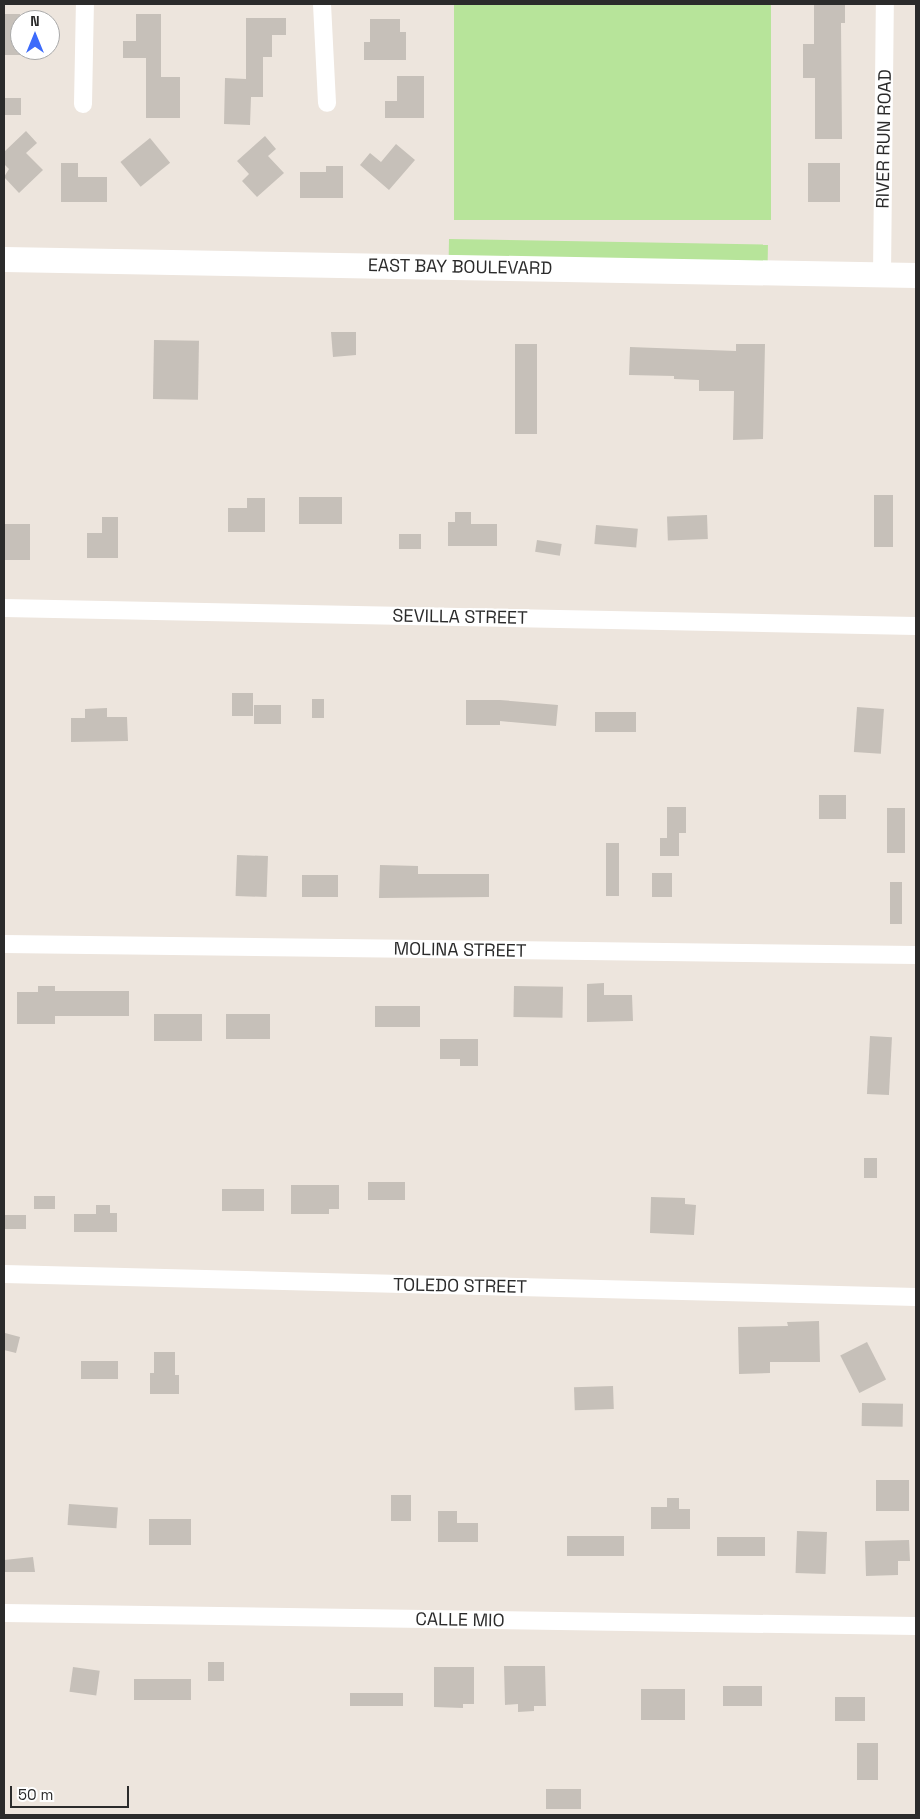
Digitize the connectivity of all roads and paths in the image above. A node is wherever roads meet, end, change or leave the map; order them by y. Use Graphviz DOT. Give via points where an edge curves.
graph roads {
  1 [pos="85,4"];
  2 [pos="322,4"];
  3 [pos="885,4"];
  4 [pos="327,103"];
  5 [pos="84,104"];
  6 [pos="4,258"];
  7 [pos="882,275"];
  8 [pos="916,275"];
  9 [pos="4,608"];
  10 [pos="916,626"];
  11 [pos="4,944"];
  12 [pos="916,955"];
  13 [pos="4,1274"];
  14 [pos="916,1297"];
  15 [pos="4,1613"];
  16 [pos="916,1626"];
  1 -- 5 [label="street"];
  2 -- 4 [label="street"];
  3 -- 7 [label="street, RIVER RUN ROAD"];
  6 -- 7 [label="main road, EAST BAY BOULEVARD"];
  7 -- 8 [label="main road, EAST BAY BOULEVARD"];
  9 -- 10 [label="street, SEVILLA STREET"];
  11 -- 12 [label="street, MOLINA STREET"];
  13 -- 14 [label="street, TOLEDO STREET"];
  15 -- 16 [label="street, CALLE MIO"];
}
